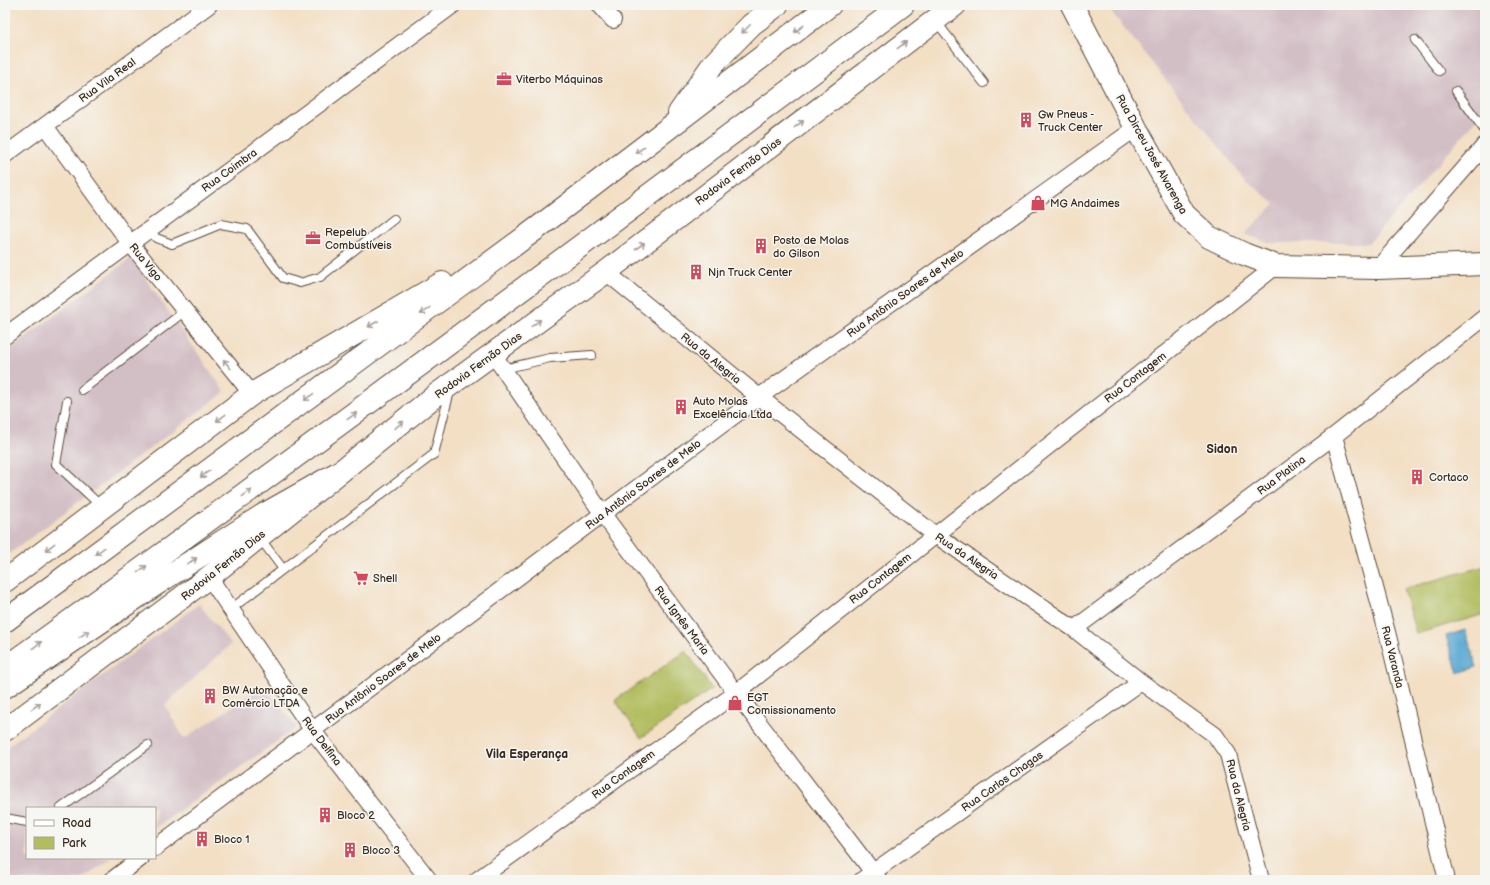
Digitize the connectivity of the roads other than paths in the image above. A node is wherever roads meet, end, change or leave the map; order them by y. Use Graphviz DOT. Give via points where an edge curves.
graph roads {
  1 [pos="209,5"];
  2 [pos="453,5"];
  3 [pos="600,5"];
  4 [pos="777,5"];
  5 [pos="830,5"];
  6 [pos="904,5"];
  7 [pos="955,5"];
  8 [pos="1072,5"];
  9 [pos="613,20"];
  10 [pos="935,20"];
  11 [pos="1415,40"];
  12 [pos="1439,71"];
  13 [pos="984,83"];
  14 [pos="1456,92"];
  15 [pos="45,126"];
  16 [pos="1136,128"];
  17 [pos="668,129"];
  18 [pos="1485,131"];
  19 [pos="1485,145"];
  20 [pos="5,156"];
  21 [pos="394,219"];
  22 [pos="540,226"];
  23 [pos="149,229"];
  24 [pos="130,242"];
  25 [pos="1485,264"];
  26 [pos="1276,266"];
  27 [pos="1378,268"];
  28 [pos="606,272"];
  29 [pos="185,311"];
  30 [pos="1485,317"];
  31 [pos="5,336"];
  32 [pos="592,354"];
  33 [pos="498,362"];
  34 [pos="451,385"];
  35 [pos="82,390"];
  36 [pos="252,394"];
  37 [pos="759,397"];
  38 [pos="67,401"];
  39 [pos="1334,436"];
  40 [pos="341,471"];
  41 [pos="102,507"];
  42 [pos="602,514"];
  43 [pos="934,534"];
  44 [pos="259,537"];
  45 [pos="283,569"];
  46 [pos="209,577"];
  47 [pos="5,581"];
  48 [pos="231,609"];
  49 [pos="5,621"];
  50 [pos="1074,629"];
  51 [pos="5,668"];
  52 [pos="1141,682"];
  53 [pos="5,687"];
  54 [pos="736,692"];
  55 [pos="5,730"];
  56 [pos="313,731"];
  57 [pos="148,745"];
  58 [pos="62,807"];
  59 [pos="5,818"];
  60 [pos="26,822"];
  61 [pos="156,847"];
  62 [pos="140,859"];
  63 [pos="872,877"];
  64 [pos="112,880"];
  65 [pos="429,880"];
  66 [pos="477,880"];
  67 [pos="1261,880"];
  68 [pos="1444,880"];
  1 -- 15 [label="street, Rua Vila Real"];
  2 -- 23 [label="street, Rua Coimbra"];
  3 -- 9 [label="street"];
  4 -- 17 [label="main road, one-way" via="751,25 712,64"];
  5 -- 17 [label="main road, one-way"];
  51 -- 6 [label="main road, one-way" via="556,265"];
  7 -- 10 [label="main road, Rodovia Fernão Dias"];
  8 -- 16 [label="main road, Rua Dirceu José Alvarenga"];
  10 -- 13 [label="lane"];
  28 -- 10 [label="main road, Rodovia Fernão Dias, one-way"];
  11 -- 12 [label="lane"];
  14 -- 18 [label="lane"];
  15 -- 20 [label="street, Rua Vila Real"];
  15 -- 24 [label="street, Rua Vigo"];
  16 -- 26 [label="main road, Rua Dirceu José Alvarenga" via="1184,214 1209,237"];
  16 -- 37 [label="street, Rua Antônio Soares de Melo"];
  17 -- 22 [label="main road, one-way"];
  19 -- 27 [label="street"];
  21 -- 23 [label="lane" via="320,277 300,283 283,278 247,229 221,224 172,244 156,238"];
  22 -- 36 [label="main road, one-way"];
  22 -- 49 [label="main road, one-way"];
  23 -- 24 [label="street, Rua Coimbra"];
  24 -- 29 [label="street, Rua Vigo"];
  24 -- 31 [label="street, Rua Coimbra"];
  25 -- 27 [label="main road, Rua Dirceu José Alvarenga"];
  26 -- 27 [label="main road, Rua Dirceu José Alvarenga"];
  26 -- 43 [label="street, Rua Contagem"];
  33 -- 28 [label="main road, Rodovia Fernão Dias, one-way"];
  28 -- 37 [label="street, Rua da Alegria"];
  29 -- 35 [label="lane"];
  36 -- 29 [label="street, Rua Vigo, one-way"];
  30 -- 39 [label="street, Rua Platina"];
  32 -- 33 [label="lane"];
  33 -- 34 [label="main road, Rodovia Fernão Dias"];
  33 -- 42 [label="street, Rua Ignês Maria"];
  40 -- 34 [label="main road, Rodovia Fernão Dias, one-way"];
  34 -- 45 [label="lane" via="434,454"];
  36 -- 41 [label="main road, one-way"];
  37 -- 42 [label="street, Rua Antônio Soares de Melo"];
  37 -- 43 [label="street, Rua da Alegria"];
  38 -- 41 [label="lane" via="56,464"];
  39 -- 50 [label="street, Rua Platina"];
  39 -- 68 [label="street, Rua Varanda" via="1387,632 1446,876"];
  40 -- 44 [label="main road, Rodovia Fernão Dias"];
  53 -- 40 [label="main road, one-way" via="263,515"];
  41 -- 47 [label="main road, one-way"];
  42 -- 54 [label="street, Rua Ignês Maria"];
  42 -- 56 [label="street, Rua Antônio Soares de Melo"];
  43 -- 50 [label="street, Rua da Alegria"];
  43 -- 54 [label="street, Rua Contagem"];
  44 -- 45 [label="lane"];
  44 -- 46 [label="main road, Rodovia Fernão Dias"];
  45 -- 48 [label="lane"];
  46 -- 48 [label="street, Rua Delfina"];
  55 -- 46 [label="main road, Rodovia Fernão Dias, one-way"];
  48 -- 56 [label="street, Rua Delfina"];
  50 -- 52 [label="street, Rua da Alegria"];
  52 -- 63 [label="street, Rua Carlos Chagas"];
  52 -- 67 [label="street, Rua da Alegria" via="1215,735 1228,754"];
  54 -- 63 [label="street, Rua Ignês Maria"];
  54 -- 66 [label="street, Rua Contagem"];
  56 -- 61 [label="street, Rua Antônio Soares de Melo"];
  56 -- 65 [label="street, Rua Delfina"];
  57 -- 58 [label="lane"];
  59 -- 60 [label="lane"];
  62 -- 64 [label="street"];
}
